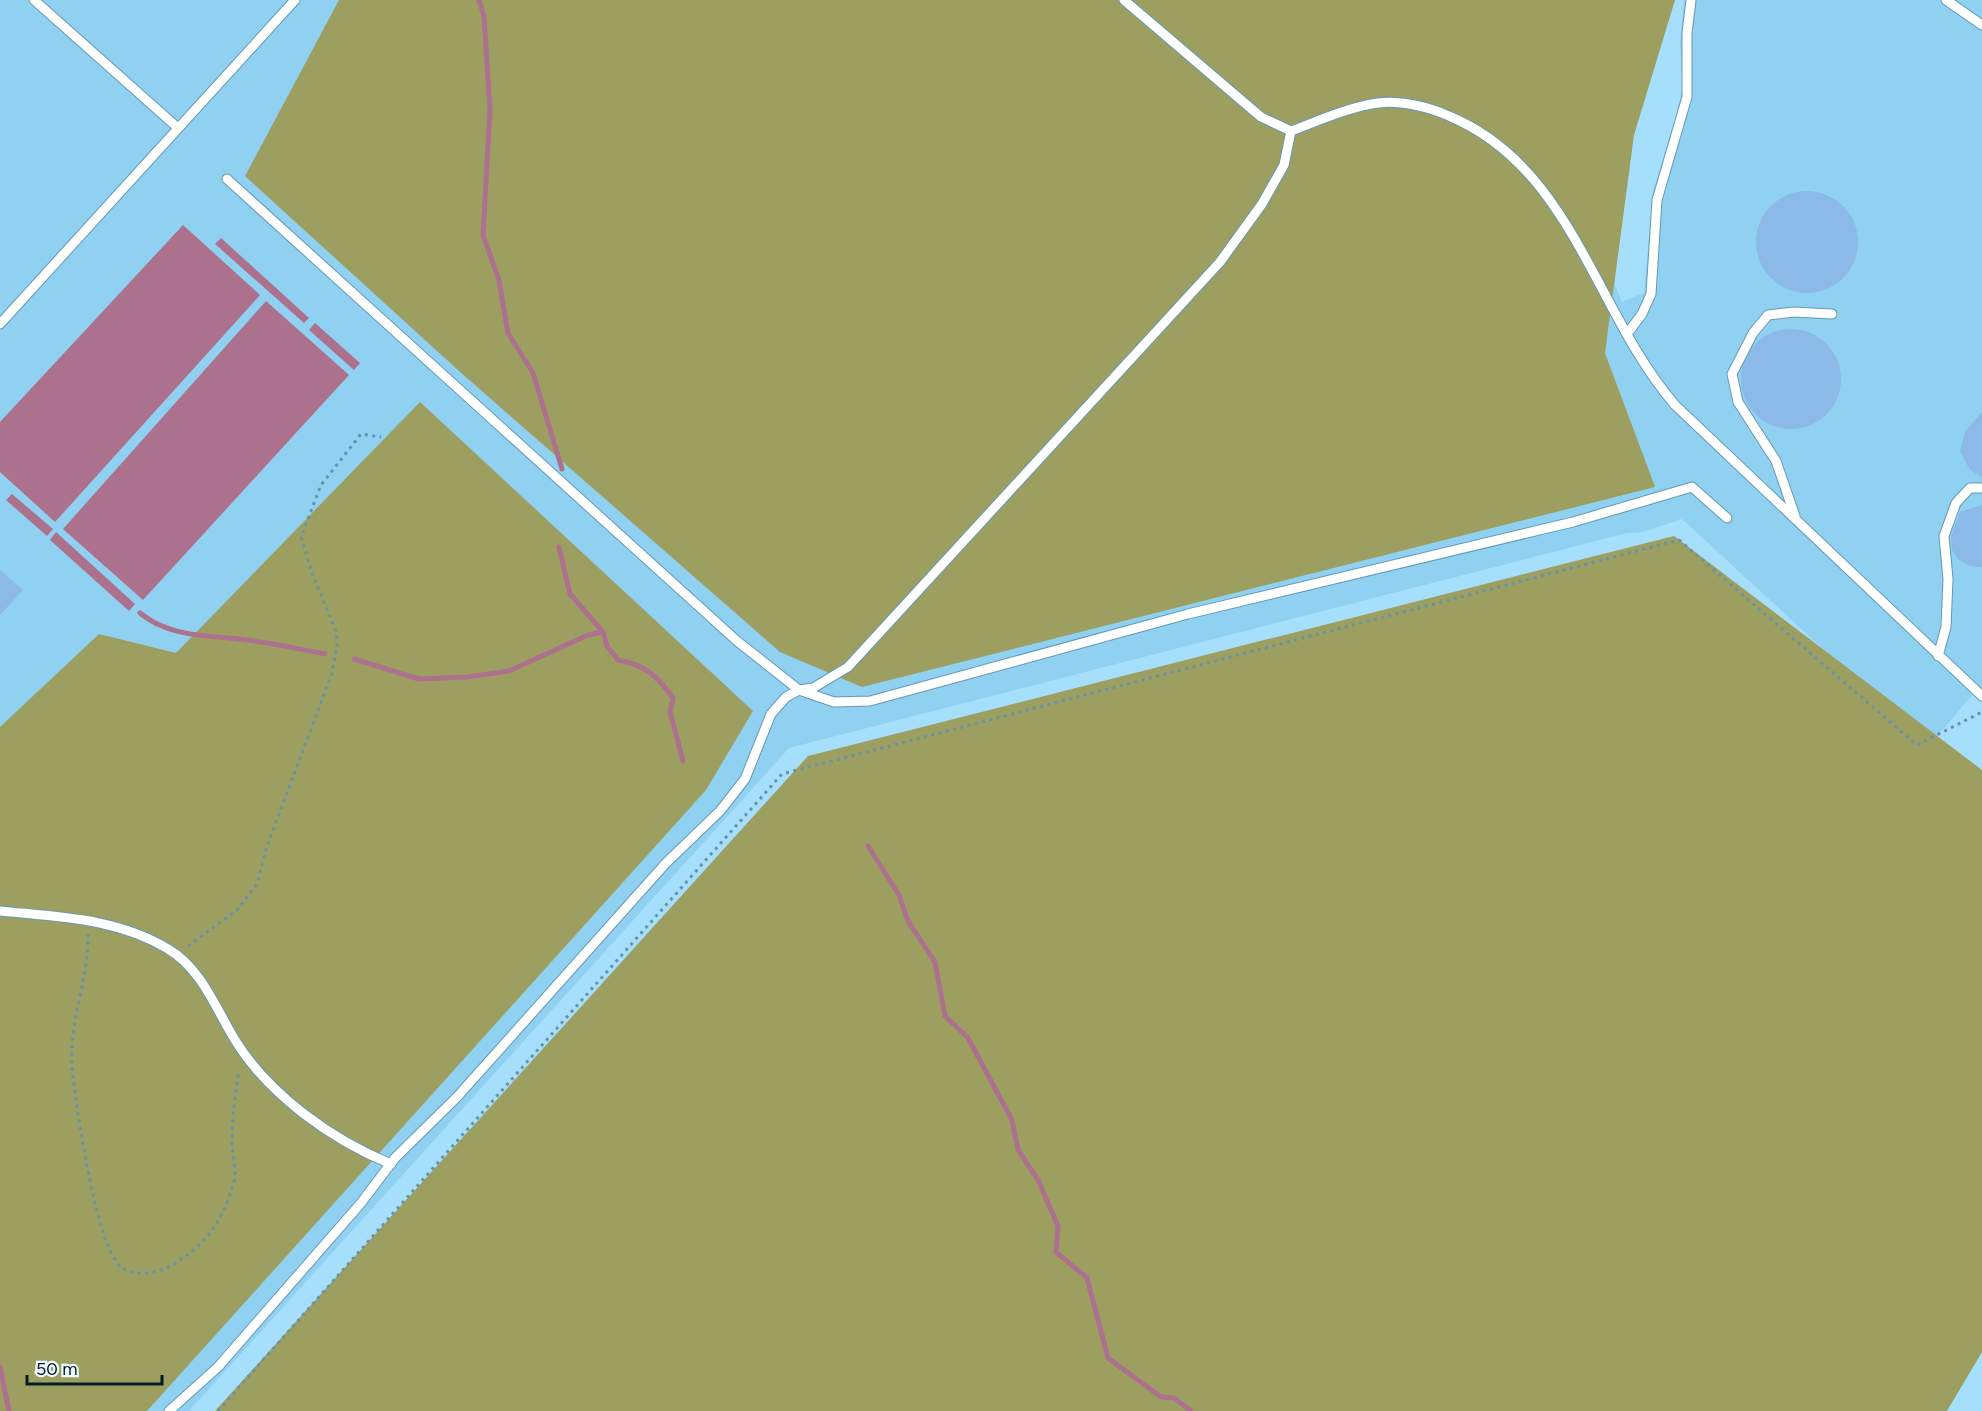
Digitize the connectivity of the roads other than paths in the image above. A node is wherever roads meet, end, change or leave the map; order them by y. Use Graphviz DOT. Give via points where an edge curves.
graph roads {
  1 [pos="34,0"];
  2 [pos="295,0"];
  3 [pos="1124,0"];
  4 [pos="1691,0"];
  5 [pos="1946,0"];
  6 [pos="1982,25"];
  7 [pos="178,128"];
  8 [pos="1291,130"];
  9 [pos="227,179"];
  10 [pos="1832,314"];
  11 [pos="0,324"];
  12 [pos="1627,334"];
  13 [pos="1982,488"];
  14 [pos="1727,518"];
  15 [pos="1796,518"];
  16 [pos="1938,656"];
  17 [pos="799,690"];
  18 [pos="1982,696"];
  19 [pos="0,911"];
  20 [pos="391,1164"];
  21 [pos="169,1411"];
  1 -- 7 [label="lane"];
  2 -- 7 [label="lane"];
  3 -- 8 [label="lane" via="1261,117"];
  4 -- 12 [label="lane" via="1687,97 1657,200 1651,294"];
  5 -- 6 [label="lane"];
  7 -- 11 [label="lane"];
  8 -- 12 [label="lane" via="1378,103 1437,111 1484,133 1522,164 1539,184 1596,275"];
  8 -- 17 [label="lane" via="1284,165 1262,204 1220,262 848,667 813,688"];
  9 -- 17 [label="lane" via="729,633"];
  10 -- 15 [label="lane" via="1768,315 1753,333 1732,374 1738,402 1776,461"];
  12 -- 15 [label="lane" via="1649,375 1675,405"];
  13 -- 16 [label="lane" via="1970,488 1956,503 1944,536 1948,579 1946,627"];
  14 -- 17 [label="lane" via="1692,487 1573,522 1188,614 870,701 834,702"];
  15 -- 16 [label="lane"];
  16 -- 18 [label="lane"];
  17 -- 20 [label="lane" via="786,697 771,714 745,779 720,811 666,863 457,1097"];
  19 -- 20 [label="lane" via="88,920 133,931 169,949 200,980 243,1050 278,1091 355,1149"];
  20 -- 21 [label="lane" via="218,1368"];
}
